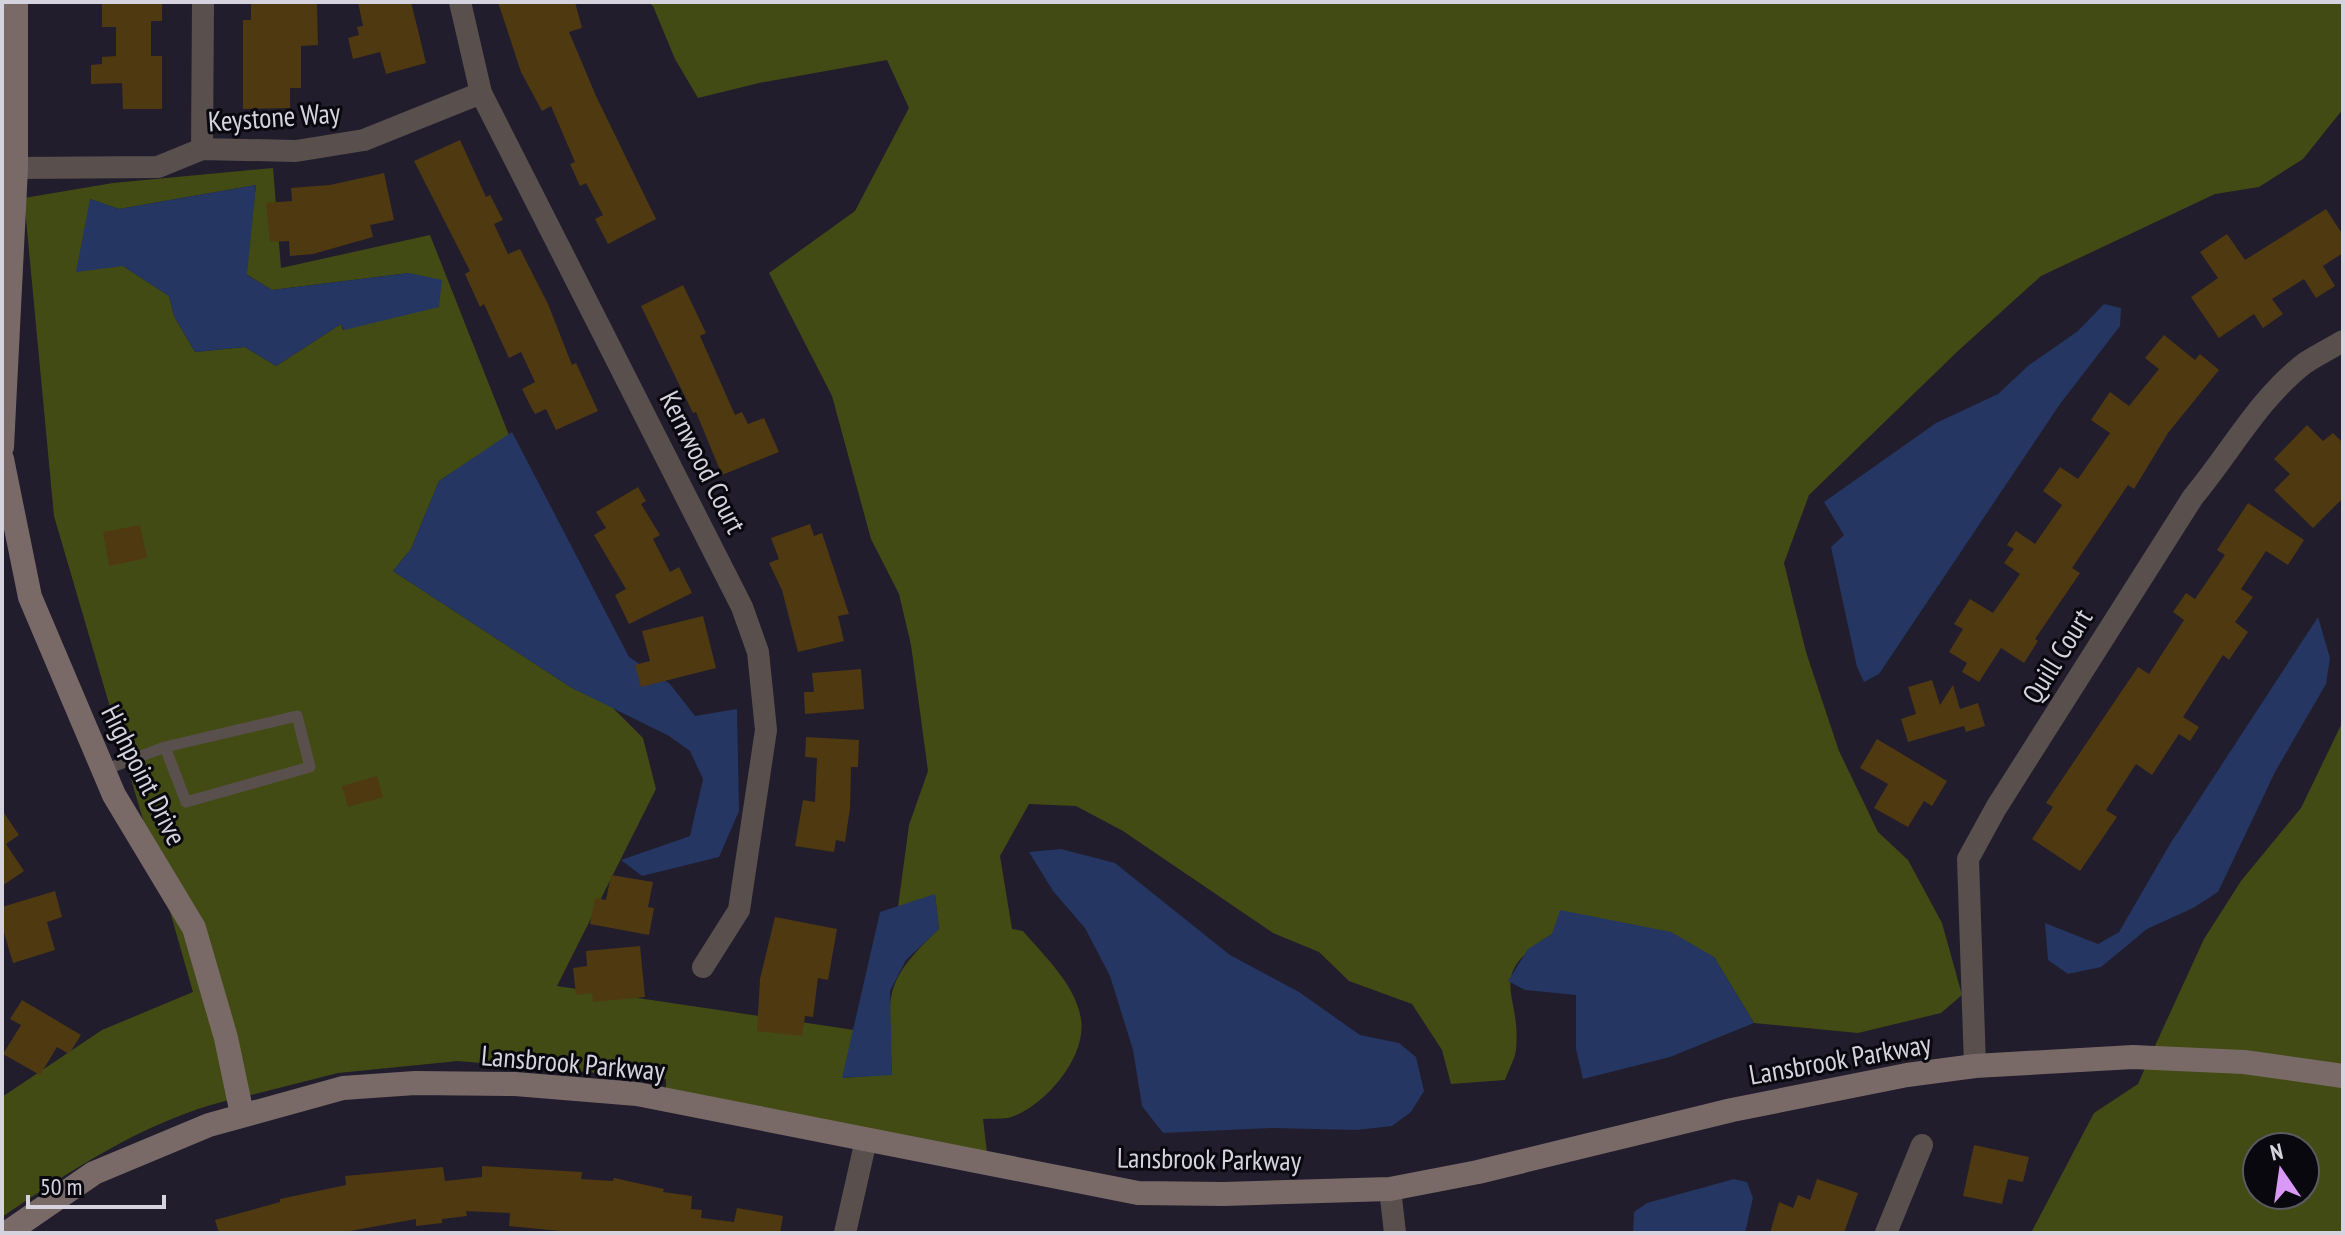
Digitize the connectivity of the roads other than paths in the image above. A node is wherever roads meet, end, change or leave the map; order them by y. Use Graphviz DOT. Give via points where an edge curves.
graph roads {
  1 [pos="16,2"];
  2 [pos="203,2"];
  3 [pos="460,2"];
  4 [pos="481,93"];
  5 [pos="202,149"];
  6 [pos="16,168"];
  7 [pos="2343,341"];
  8 [pos="2,447"];
  9 [pos="2,459"];
  10 [pos="165,747"];
  11 [pos="103,770"];
  12 [pos="703,967"];
  13 [pos="1975,1066"];
  14 [pos="2343,1076"];
  15 [pos="242,1114"];
  16 [pos="866,1140"];
  17 [pos="1922,1145"];
  18 [pos="1390,1189"];
  19 [pos="7,1233"];
  20 [pos="845,1233"];
  21 [pos="1395,1233"];
  22 [pos="1886,1233"];
  1 -- 6 [label="street"];
  2 -- 5 [label="street"];
  3 -- 4 [label="street, Kernwood Court"];
  4 -- 5 [label="street, Keystone Way" via="364,140 296,151"];
  4 -- 12 [label="street, Kernwood Court" via="735,593 758,652 766,730 739,910"];
  5 -- 6 [label="street, Keystone Way" via="158,167"];
  6 -- 8 [label="street"];
  7 -- 13 [label="street, Quill Court" via="2305,364 2265,402 2193,497 1968,859"];
  9 -- 11 [label="street, Highpoint Drive" via="30,597"];
  10 -- 10 [label="lane" via="297,716 310,767 186,802"];
  10 -- 11 [label="lane"];
  11 -- 15 [label="street, Highpoint Drive" via="194,928"];
  13 -- 14 [label="street, Lansbrook Parkway" via="2133,1057 2244,1062"];
  13 -- 18 [label="street, Lansbrook Parkway" via="1732,1110"];
  15 -- 16 [label="street, Lansbrook Parkway" via="343,1088 515,1084 637,1094"];
  15 -- 19 [label="street, Lansbrook Parkway" via="94,1173"];
  16 -- 18 [label="street, Lansbrook Parkway" via="1138,1193"];
  16 -- 20 [label="street"];
  17 -- 22 [label="street"];
  18 -- 21 [label="street"];
}
